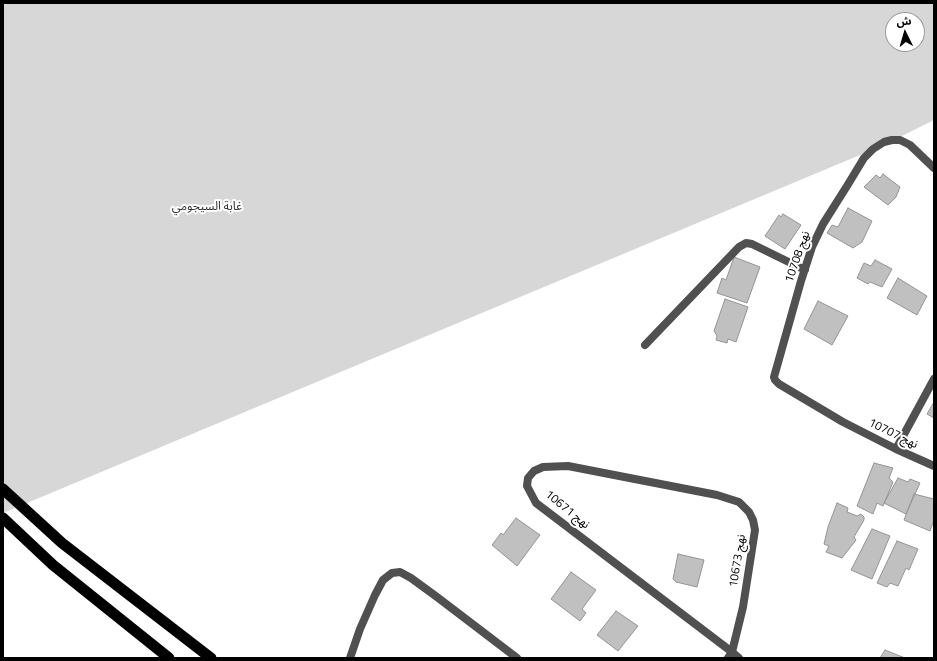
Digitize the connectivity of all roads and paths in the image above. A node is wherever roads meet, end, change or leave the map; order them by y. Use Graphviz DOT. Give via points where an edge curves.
graph roads {
  1 [pos="934,168"];
  2 [pos="805,270"];
  3 [pos="645,346"];
  4 [pos="934,379"];
  5 [pos="843,422"];
  6 [pos="896,449"];
  7 [pos="934,466"];
  8 [pos="3,489"];
  9 [pos="717,495"];
  10 [pos="3,518"];
  11 [pos="730,655"];
  12 [pos="169,658"];
  13 [pos="211,658"];
  14 [pos="350,658"];
  15 [pos="517,658"];
  16 [pos="739,658"];
  1 -- 2 [label="street, نهج 10708" via="910,145 900,140 884,142 873,149 864,158 823,224"];
  2 -- 3 [label="street" via="746,243 739,247"];
  2 -- 5 [label="street, نهج 10708" via="774,377 779,384"];
  4 -- 6 [label="street"];
  5 -- 6 [label="street, نهج 10707"];
  6 -- 7 [label="street, نهج 10707"];
  8 -- 13 [label="highway" via="62,543"];
  9 -- 11 [label="street, نهج 10673" via="739,502 750,512 755,530 743,607"];
  9 -- 11 [label="street, نهج 10671" via="568,466 543,467 534,471 528,478 527,486 536,503"];
  10 -- 12 [label="highway" via="53,565"];
  11 -- 16 [label="street, نهج 10671"];
  14 -- 15 [label="street" via="360,628 383,580 392,573 400,572"];
}
